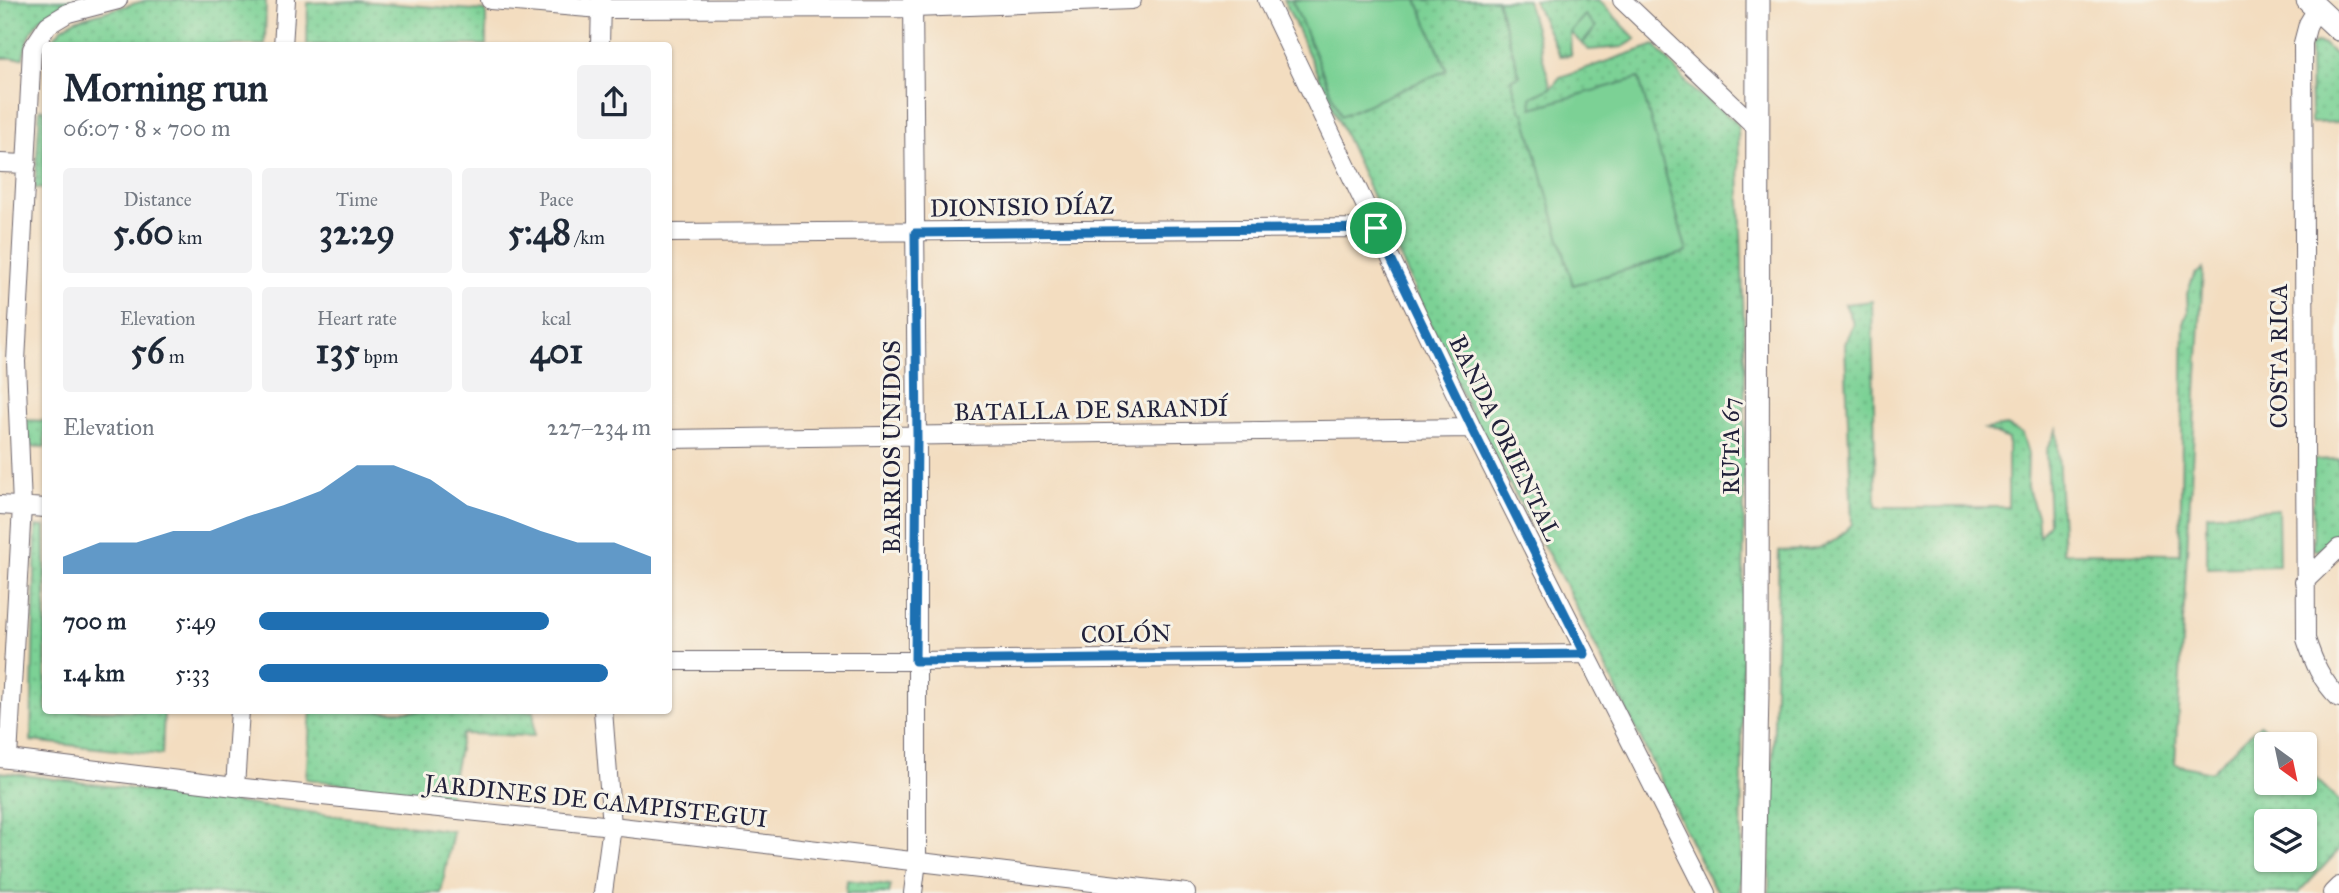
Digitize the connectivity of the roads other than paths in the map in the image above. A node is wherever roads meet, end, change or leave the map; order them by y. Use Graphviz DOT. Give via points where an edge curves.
graph roads {
  1 [pos="118,0"];
  2 [pos="286,0"];
  3 [pos="490,0"];
  4 [pos="1132,0"];
  5 [pos="1267,0"];
  6 [pos="1622,0"];
  7 [pos="1758,0"];
  8 [pos="601,4"];
  9 [pos="913,4"];
  10 [pos="2313,4"];
  11 [pos="2339,29"];
  12 [pos="283,42"];
  13 [pos="600,42"];
  14 [pos="1759,131"];
  15 [pos="0,163"];
  16 [pos="27,164"];
  17 [pos="1376,228"];
  18 [pos="672,233"];
  19 [pos="915,233"];
  20 [pos="8,361"];
  21 [pos="1472,428"];
  22 [pos="917,438"];
  23 [pos="672,439"];
  24 [pos="0,505"];
  25 [pos="22,506"];
  26 [pos="42,508"];
  27 [pos="2339,548"];
  28 [pos="2304,582"];
  29 [pos="1585,654"];
  30 [pos="672,661"];
  31 [pos="915,661"];
  32 [pos="2339,698"];
  33 [pos="240,714"];
  34 [pos="603,714"];
  35 [pos="4,758"];
  36 [pos="235,787"];
  37 [pos="612,826"];
  38 [pos="917,861"];
  39 [pos="2339,886"];
  40 [pos="603,893"];
  41 [pos="913,893"];
  42 [pos="1186,893"];
  43 [pos="1707,893"];
  44 [pos="1753,893"];
  45 [pos="2332,893"];
  1 -- 16 [label="street" via="68,13 48,25 32,49"];
  2 -- 12 [label="street"];
  3 -- 8 [label="street"];
  4 -- 9 [label="street"];
  5 -- 17 [label="street, BANDA ORIENTAL"];
  6 -- 14 [label="street"];
  7 -- 14 [label="street, RUTA 67"];
  8 -- 9 [label="street"];
  8 -- 13 [label="street"];
  9 -- 19 [label="street, BARRIOS UNIDOS"];
  10 -- 11 [label="street"];
  10 -- 28 [label="street, COSTA RICA" via="2303,43"];
  14 -- 44 [label="street, RUTA 67"];
  15 -- 16 [label="street"];
  16 -- 20 [label="street"];
  17 -- 19 [label="street, DIONISIO DÍAZ"];
  17 -- 21 [label="street, BANDA ORIENTAL"];
  18 -- 19 [label="street, DIONISIO DÍAZ"];
  19 -- 22 [label="street, BARRIOS UNIDOS"];
  20 -- 25 [label="street"];
  21 -- 22 [label="street, BATALLA DE SARANDÍ"];
  21 -- 29 [label="street, BANDA ORIENTAL"];
  22 -- 23 [label="street, BATALLA DE SARANDÍ"];
  22 -- 31 [label="street, BARRIOS UNIDOS"];
  24 -- 25 [label="street"];
  25 -- 26 [label="street"];
  25 -- 35 [label="street"];
  27 -- 28 [label="street"];
  28 -- 32 [label="street, COSTA RICA" via="2306,639 2314,665"];
  29 -- 31 [label="street, COLÓN"];
  29 -- 43 [label="street, BANDA ORIENTAL"];
  30 -- 31 [label="street, COLÓN"];
  31 -- 38 [label="street, BARRIOS UNIDOS"];
  33 -- 36 [label="street"];
  34 -- 37 [label="street"];
  35 -- 36 [label="street, JARDINES DE CAMPISTEGUI"];
  36 -- 37 [label="street, JARDINES DE CAMPISTEGUI"];
  37 -- 38 [label="street, JARDINES DE CAMPISTEGUI"];
  37 -- 40 [label="street"];
  38 -- 41 [label="street, BARRIOS UNIDOS"];
  38 -- 42 [label="street, JARDINES DE CAMPISTEGUI"];
  39 -- 45 [label="street"];
}
